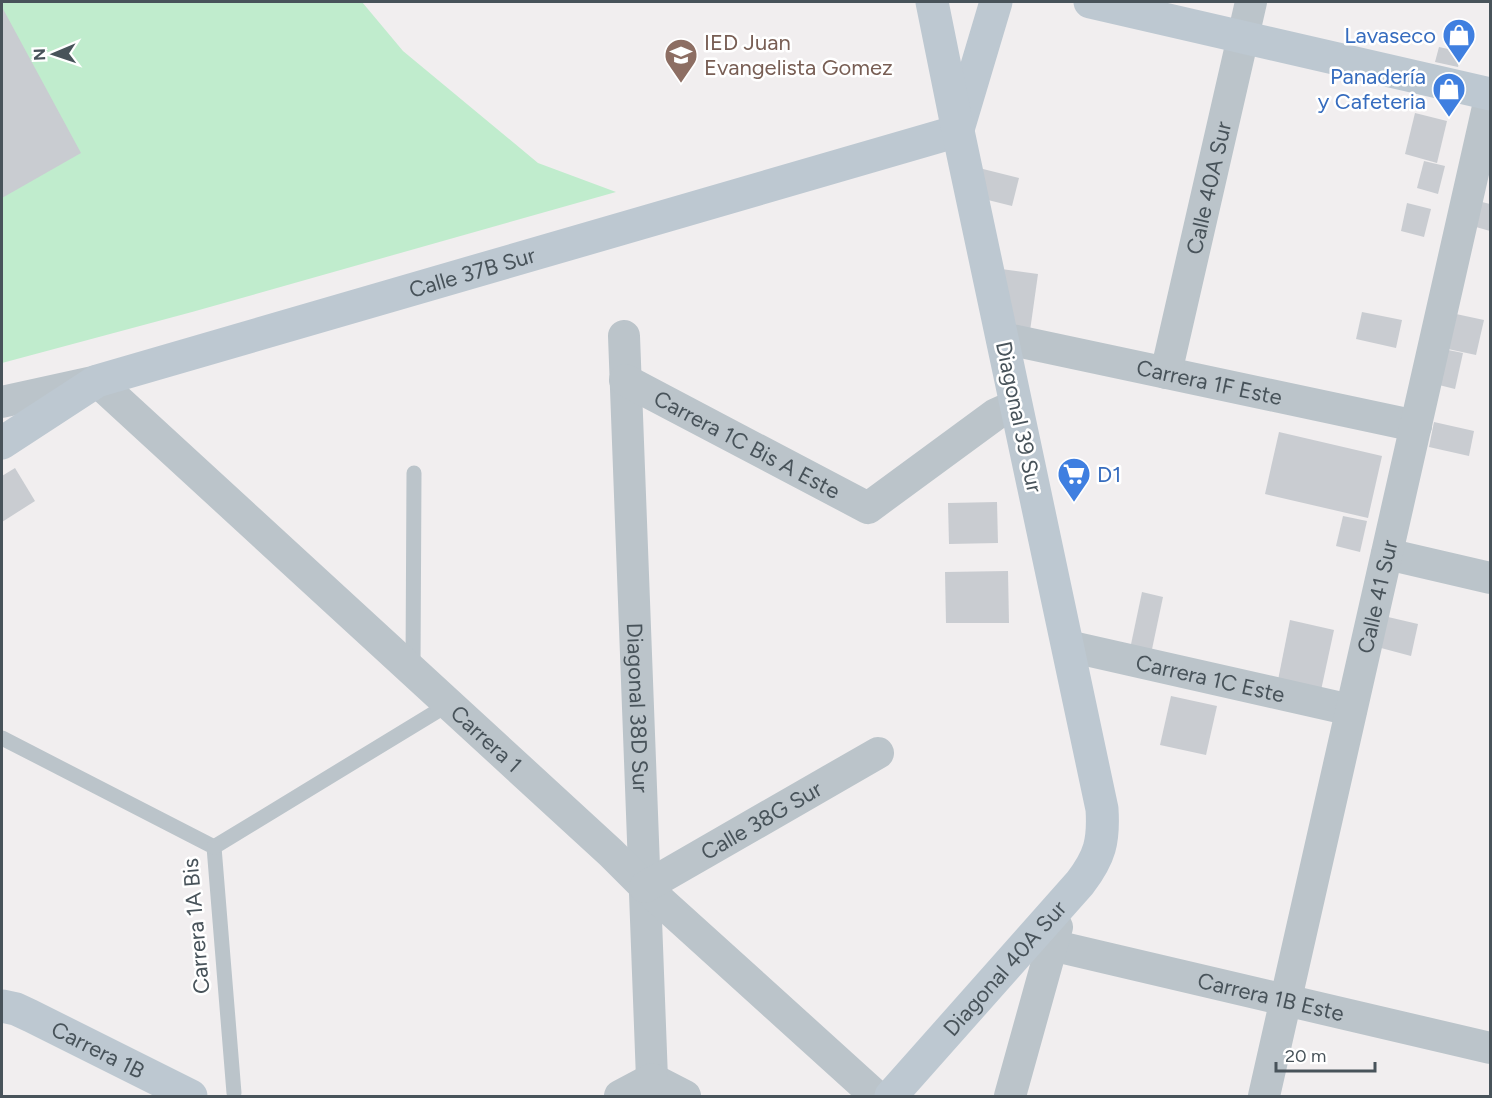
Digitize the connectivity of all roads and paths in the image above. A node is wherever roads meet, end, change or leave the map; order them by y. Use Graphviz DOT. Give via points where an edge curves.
graph roads {
  1 [pos="932,2"];
  2 [pos="996,2"];
  3 [pos="1090,2"];
  4 [pos="1251,2"];
  5 [pos="1243,37"];
  6 [pos="1491,96"];
  7 [pos="958,131"];
  8 [pos="624,336"];
  9 [pos="1002,338"];
  10 [pos="1166,373"];
  11 [pos="625,380"];
  12 [pos="97,381"];
  13 [pos="2,402"];
  14 [pos="1016,405"];
  15 [pos="1416,426"];
  16 [pos="2,443"];
  17 [pos="414,473"];
  18 [pos="1387,554"];
  19 [pos="1491,578"];
  20 [pos="1068,646"];
  21 [pos="413,671"];
  22 [pos="449,704"];
  23 [pos="1352,710"];
  24 [pos="2,738"];
  25 [pos="878,753"];
  26 [pos="1104,833"];
  27 [pos="214,847"];
  28 [pos="645,887"];
  29 [pos="1064,902"];
  30 [pos="1052,945"];
  31 [pos="1286,1000"];
  32 [pos="3,1006"];
  33 [pos="1491,1048"];
  34 [pos="652,1079"];
  35 [pos="234,1093"];
  36 [pos="191,1096"];
  37 [pos="620,1096"];
  38 [pos="685,1096"];
  39 [pos="876,1096"];
  40 [pos="891,1096"];
  41 [pos="1010,1096"];
  42 [pos="1264,1096"];
  1 -- 7 [label="street, Diagonal 39 Sur"];
  2 -- 7 [label="street"];
  3 -- 5 [label="street"];
  4 -- 5 [label="street, Calle 40A Sur"];
  5 -- 6 [label="street"];
  5 -- 10 [label="street, Calle 40A Sur"];
  6 -- 15 [label="street, Calle 41 Sur"];
  7 -- 9 [label="street, Diagonal 39 Sur"];
  7 -- 12 [label="street, Calle 37B Sur"];
  8 -- 11 [label="street, Diagonal 38D Sur"];
  9 -- 10 [label="street, Carrera 1F Este"];
  9 -- 14 [label="street, Diagonal 39 Sur"];
  10 -- 15 [label="street, Carrera 1F Este"];
  11 -- 14 [label="street, Carrera 1C Bis A Este" via="868,508 996,414"];
  11 -- 28 [label="street, Diagonal 38D Sur"];
  12 -- 13 [label="street"];
  12 -- 16 [label="street, Calle 37B Sur"];
  12 -- 21 [label="street, Carrera 1"];
  14 -- 20 [label="street, Diagonal 39 Sur"];
  15 -- 18 [label="street, Calle 41 Sur"];
  17 -- 21 [label="lane"];
  18 -- 19 [label="street"];
  18 -- 23 [label="street, Calle 41 Sur"];
  20 -- 23 [label="street, Carrera 1C Este"];
  20 -- 26 [label="street, Diagonal 39 Sur"];
  21 -- 22 [label="street, Carrera 1"];
  22 -- 27 [label="lane"];
  22 -- 28 [label="street, Carrera 1"];
  23 -- 31 [label="street, Calle 41 Sur"];
  24 -- 27 [label="lane, Carrera 1A Bis"];
  25 -- 28 [label="street, Calle 38G Sur"];
  26 -- 29 [label="street, Diagonal 40A Sur" via="1094,865"];
  27 -- 35 [label="lane, Carrera 1A Bis"];
  28 -- 34 [label="street, Diagonal 38D Sur"];
  28 -- 39 [label="street, Carrera 1"];
  29 -- 30 [label="street"];
  29 -- 40 [label="street, Diagonal 40A Sur"];
  30 -- 31 [label="street, Carrera 1B Este"];
  30 -- 41 [label="street"];
  31 -- 33 [label="street, Carrera 1B Este"];
  31 -- 42 [label="street, Calle 41 Sur"];
  32 -- 36 [label="street, Carrera 1B" via="31,1016"];
  34 -- 37 [label="street"];
  34 -- 38 [label="street"];
}
